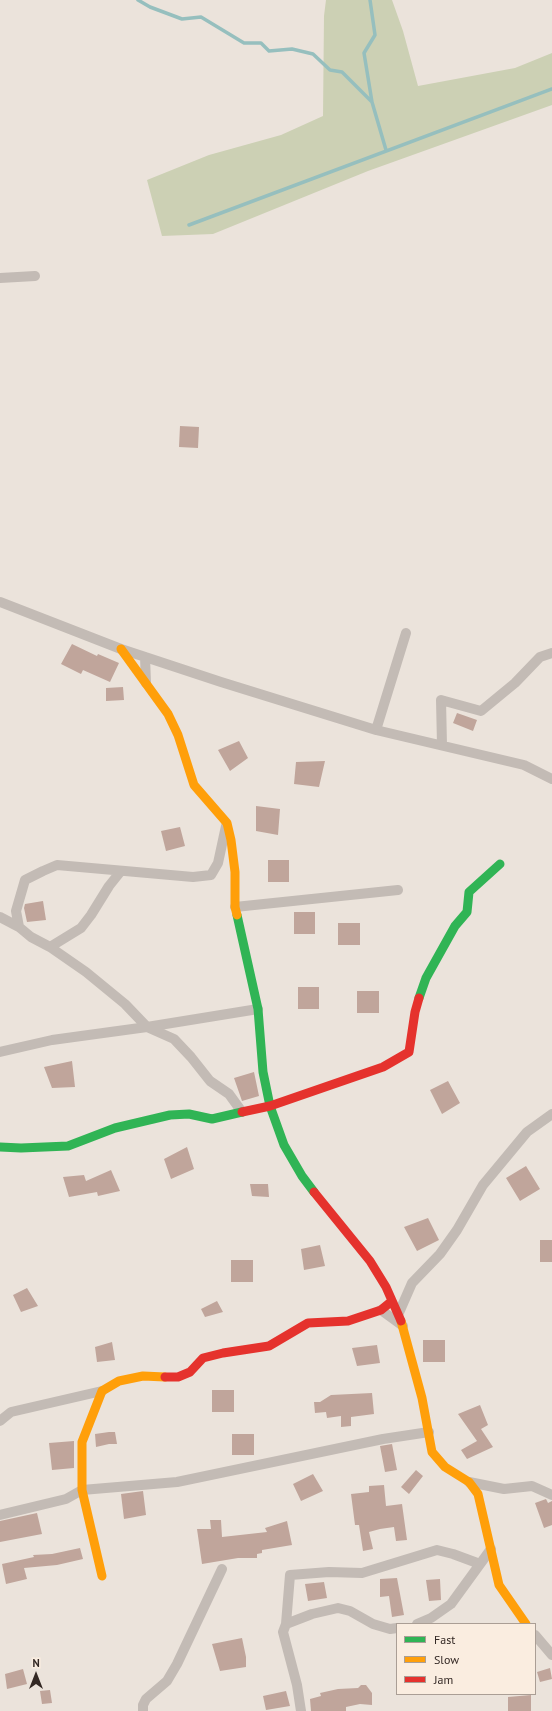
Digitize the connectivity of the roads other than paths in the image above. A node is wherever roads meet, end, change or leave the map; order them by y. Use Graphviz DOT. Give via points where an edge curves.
graph roads {
  1 [pos="35,276"];
  2 [pos="0,278"];
  3 [pos="0,602"];
  4 [pos="406,633"];
  5 [pos="121,649"];
  6 [pos="552,653"];
  7 [pos="145,657"];
  8 [pos="146,683"];
  9 [pos="376,730"];
  10 [pos="442,745"];
  11 [pos="552,779"];
  12 [pos="227,823"];
  13 [pos="500,864"];
  14 [pos="121,871"];
  15 [pos="398,890"];
  16 [pos="235,907"];
  17 [pos="0,917"];
  18 [pos="19,927"];
  19 [pos="50,947"];
  20 [pos="258,1009"];
  21 [pos="147,1027"];
  22 [pos="0,1052"];
  23 [pos="270,1106"];
  24 [pos="242,1112"];
  25 [pos="552,1114"];
  26 [pos="0,1147"];
  27 [pos="392,1301"];
  28 [pos="381,1310"];
  29 [pos="398,1315"];
  30 [pos="403,1326"];
  31 [pos="102,1391"];
  32 [pos="0,1421"];
  33 [pos="429,1432"];
  34 [pos="469,1482"];
  35 [pos="82,1490"];
  36 [pos="552,1495"];
  37 [pos="0,1515"];
  38 [pos="491,1549"];
  39 [pos="480,1564"];
  40 [pos="222,1569"];
  41 [pos="102,1576"];
  42 [pos="419,1623"];
  43 [pos="525,1623"];
  44 [pos="286,1624"];
  45 [pos="396,1628"];
  46 [pos="536,1636"];
  47 [pos="552,1655"];
  48 [pos="142,1711"];
  49 [pos="301,1711"];
  1 -- 2 [label="street"];
  3 -- 5 [label="street"];
  4 -- 9 [label="street"];
  5 -- 7 [label="street"];
  5 -- 8 [label="street"];
  6 -- 10 [label="street" via="540,657 515,683 481,711 441,700"];
  7 -- 8 [label="street"];
  7 -- 9 [label="street"];
  8 -- 12 [label="street" via="168,714 178,735 194,785"];
  9 -- 10 [label="street"];
  10 -- 11 [label="street" via="524,765"];
  12 -- 14 [label="street" via="218,863 211,875 194,877"];
  12 -- 16 [label="street" via="235,872"];
  13 -- 23 [label="street" via="469,892 467,912 455,926 426,978 415,1012 410,1052 383,1067"];
  14 -- 18 [label="street" via="57,865 25,880 16,911"];
  14 -- 19 [label="street" via="81,928"];
  15 -- 16 [label="street"];
  16 -- 20 [label="street"];
  17 -- 18 [label="street"];
  18 -- 19 [label="street"];
  19 -- 21 [label="street" via="125,1004"];
  20 -- 21 [label="street"];
  20 -- 23 [label="street" via="263,1072"];
  21 -- 22 [label="street" via="52,1040"];
  21 -- 24 [label="street" via="174,1039 210,1081 229,1094"];
  23 -- 24 [label="street"];
  23 -- 27 [label="street" via="284,1145 302,1176 370,1261"];
  24 -- 26 [label="street" via="212,1119 189,1114 170,1115 116,1128 68,1146"];
  25 -- 29 [label="street" via="527,1132 483,1185 440,1254 412,1283"];
  27 -- 28 [label="street"];
  27 -- 29 [label="street"];
  28 -- 30 [label="street"];
  28 -- 31 [label="street" via="348,1320 308,1323 269,1346 203,1358 190,1372 178,1377 143,1376 119,1381"];
  29 -- 30 [label="street"];
  30 -- 33 [label="street"];
  31 -- 32 [label="street" via="11,1412"];
  31 -- 35 [label="street" via="82,1442"];
  33 -- 34 [label="street" via="432,1452 445,1467"];
  33 -- 35 [label="street" via="383,1439 177,1482"];
  34 -- 36 [label="street" via="504,1489 532,1486"];
  34 -- 38 [label="street" via="478,1494"];
  35 -- 37 [label="street" via="66,1499"];
  35 -- 41 [label="street"];
  38 -- 39 [label="street"];
  38 -- 43 [label="street" via="499,1585"];
  39 -- 42 [label="street" via="451,1604"];
  39 -- 44 [label="street" via="436,1550 362,1573 290,1575"];
  40 -- 48 [label="street" via="177,1664 167,1681 146,1699"];
  44 -- 45 [label="street" via="338,1608 350,1610 373,1624"];
  44 -- 49 [label="street" via="283,1632"];
  46 -- 47 [label="street"];
}
